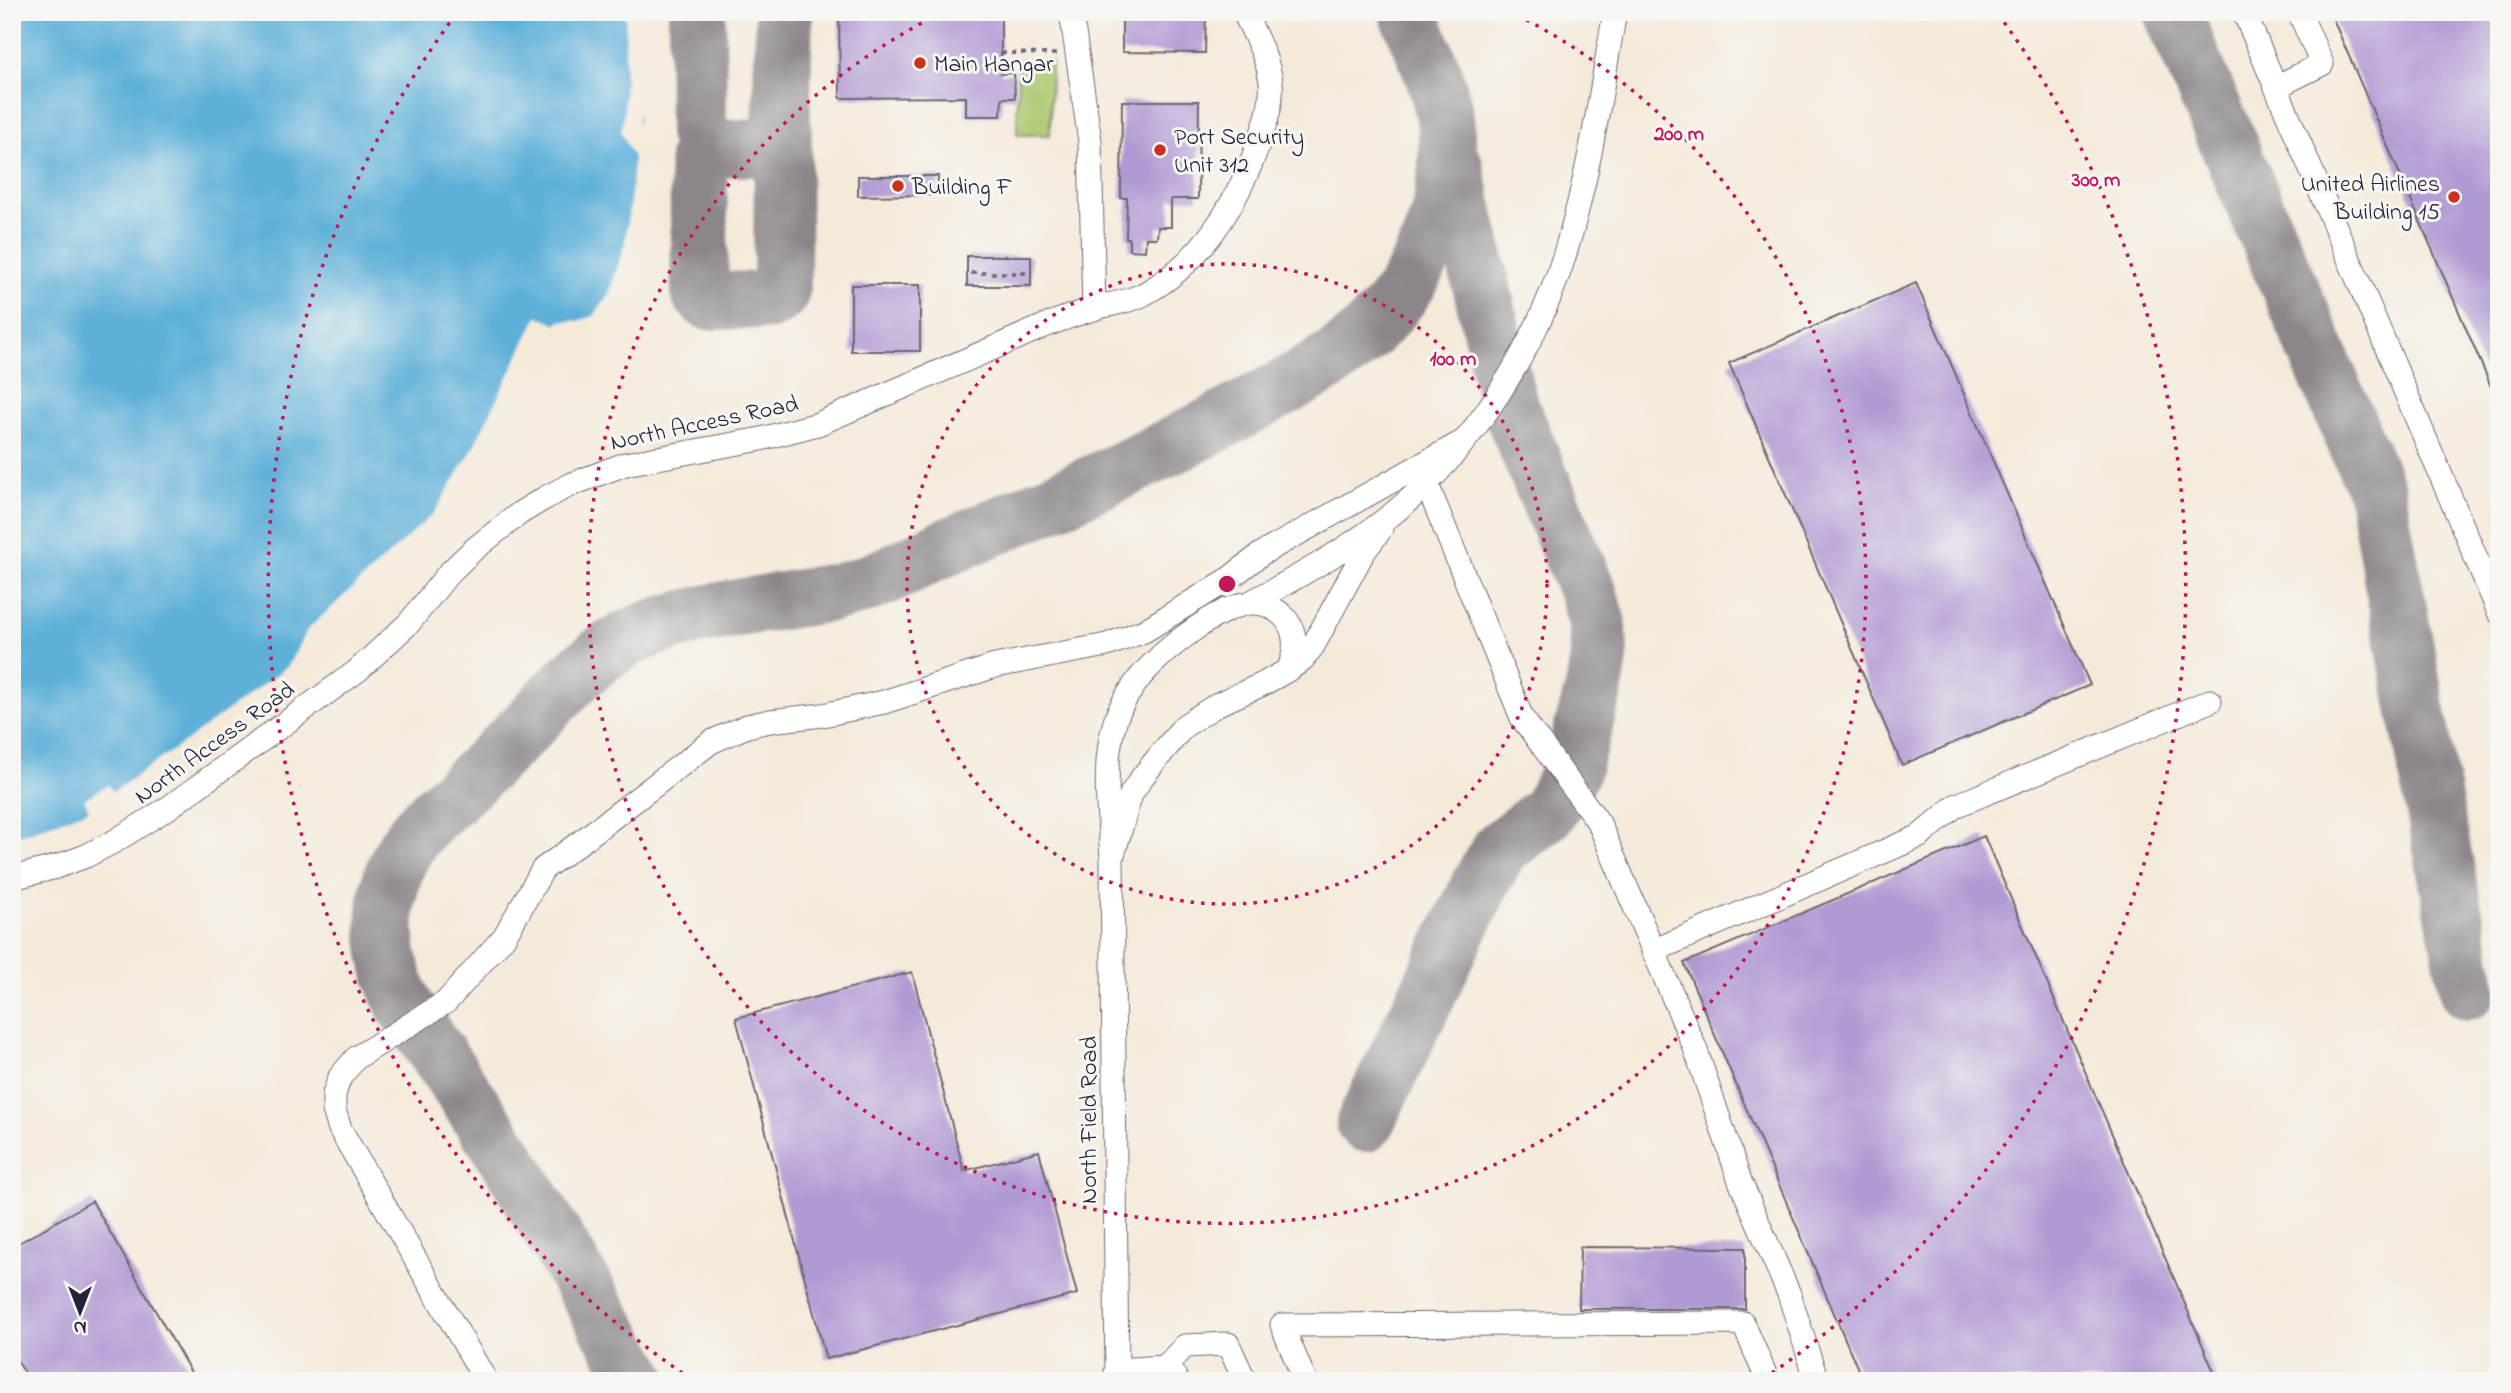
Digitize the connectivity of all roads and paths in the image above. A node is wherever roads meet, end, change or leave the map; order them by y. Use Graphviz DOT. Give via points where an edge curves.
graph roads {
  1 [pos="1071,12"];
  2 [pos="1244,12"];
  3 [pos="1615,12"];
  4 [pos="2244,12"];
  5 [pos="2299,12"];
  6 [pos="1001,53"];
  7 [pos="1077,54"];
  8 [pos="2276,87"];
  9 [pos="971,273"];
  10 [pos="1031,273"];
  11 [pos="1094,309"];
  12 [pos="1464,441"];
  13 [pos="1426,482"];
  14 [pos="1391,515"];
  15 [pos="1251,602"];
  16 [pos="2499,612"];
  17 [pos="1288,670"];
  18 [pos="2210,701"];
  19 [pos="1112,859"];
  20 [pos="12,878"];
  21 [pos="1654,951"];
  22 [pos="1170,1374"];
  23 [pos="1117,1376"];
  24 [pos="486,1381"];
  25 [pos="1245,1381"];
  26 [pos="1306,1381"];
  27 [pos="1768,1381"];
  28 [pos="1817,1381"];
  1 -- 7 [label="street"];
  2 -- 11 [label="street, North Access Road" via="1271,83 1265,126 1240,189 1208,241 1178,271 1140,296"];
  3 -- 12 [label="street" via="1567,249 1520,356"];
  4 -- 8 [label="street"];
  5 -- 8 [label="street" via="2322,64"];
  6 -- 7 [label="path"];
  7 -- 11 [label="street" via="1090,141"];
  8 -- 16 [label="street"];
  9 -- 10 [label="path"];
  11 -- 20 [label="street, North Access Road" via="818,424 625,464 553,494 473,550 409,623 357,671 169,808 86,856"];
  12 -- 13 [label="street"];
  12 -- 24 [label="street" via="1261,554 1144,631 1107,645 995,666 884,702 732,732 711,742 542,869 505,937 446,1002 356,1058 340,1077 334,1094 340,1129"];
  13 -- 14 [label="street"];
  13 -- 21 [label="street" via="1522,718 1599,823"];
  14 -- 15 [label="street, North Field Road" via="1304,574"];
  14 -- 17 [label="street, North Field Road" via="1363,553 1313,646"];
  15 -- 17 [label="street" via="1274,608 1291,626 1295,646"];
  15 -- 19 [label="street, North Field Road" via="1221,611 1161,655 1133,685 1114,723 1106,773"];
  17 -- 19 [label="street, North Field Road" via="1184,726 1131,794"];
  18 -- 21 [label="street" via="1955,806 1920,836"];
  19 -- 23 [label="street, North Field Road"];
  21 -- 28 [label="street" via="1695,1048 1740,1181 1789,1294"];
  22 -- 23 [label="street"];
  22 -- 25 [label="street" via="1185,1346 1228,1344"];
  26 -- 27 [label="street" via="1282,1325 1743,1323"];
}
